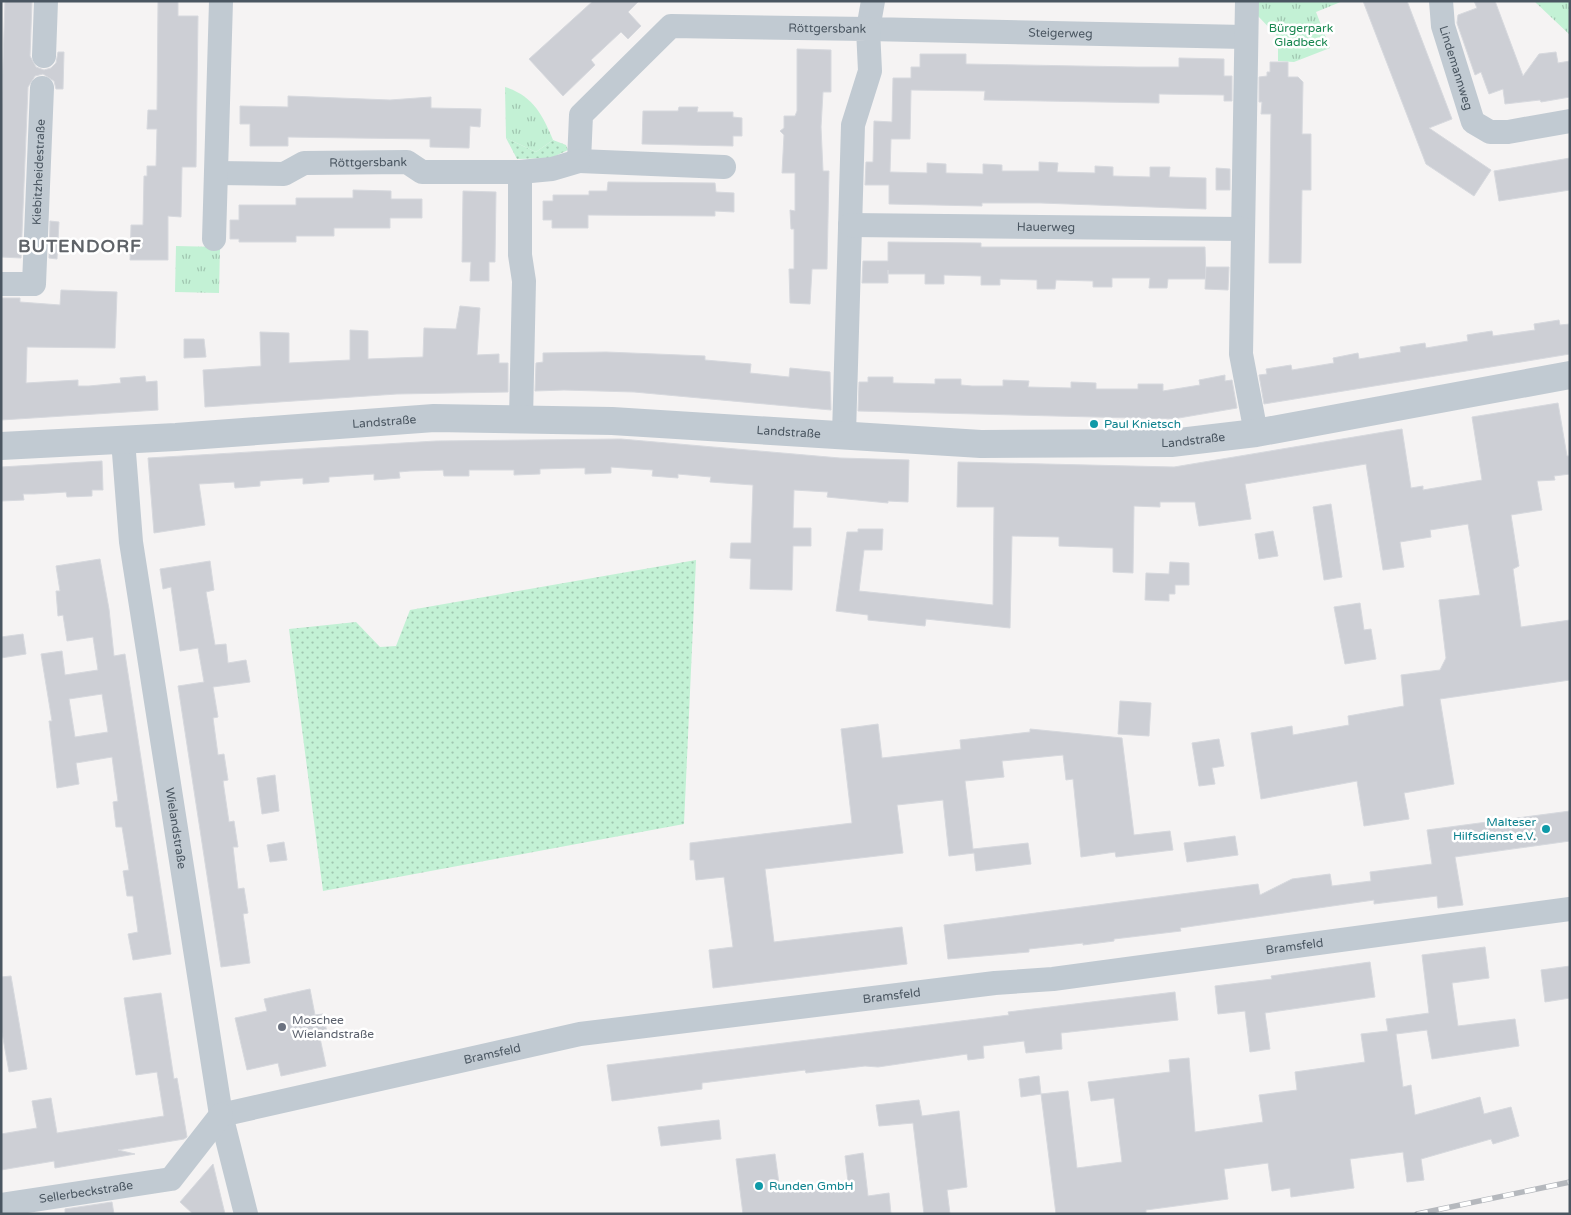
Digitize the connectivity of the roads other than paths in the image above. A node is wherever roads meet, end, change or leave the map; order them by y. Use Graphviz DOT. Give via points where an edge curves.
graph roads {
  1 [pos="46,1"];
  2 [pos="220,1"];
  3 [pos="873,1"];
  4 [pos="1247,1"];
  5 [pos="1442,1"];
  6 [pos="868,29"];
  7 [pos="1245,37"];
  8 [pos="44,56"];
  9 [pos="42,88"];
  10 [pos="1570,122"];
  11 [pos="580,161"];
  12 [pos="724,167"];
  13 [pos="520,172"];
  14 [pos="216,173"];
  15 [pos="850,225"];
  16 [pos="1243,229"];
  17 [pos="214,239"];
  18 [pos="1,284"];
  19 [pos="1570,375"];
  20 [pos="521,419"];
  21 [pos="1256,433"];
  22 [pos="844,434"];
  23 [pos="123,440"];
  24 [pos="1,446"];
  25 [pos="1570,909"];
  26 [pos="221,1115"];
  27 [pos="1,1205"];
  28 [pos="246,1214"];
  1 -- 8 [label="street"];
  2 -- 14 [label="street"];
  3 -- 6 [label="street"];
  4 -- 7 [label="street"];
  5 -- 10 [label="street, Lindemannweg" via="1443,26 1473,122 1490,132"];
  6 -- 7 [label="street, Steigerweg"];
  6 -- 11 [label="street, Röttgersbank" via="671,26 581,115"];
  6 -- 15 [label="street, Röttgersbank" via="870,71 853,125"];
  7 -- 16 [label="street"];
  9 -- 18 [label="street, Kiebitzheidestraße" via="34,284"];
  11 -- 12 [label="street, Röttgersbank"];
  11 -- 13 [label="street, Röttgersbank" via="552,169"];
  13 -- 14 [label="street, Röttgersbank" via="422,172 407,162 388,162 304,163 284,174"];
  13 -- 20 [label="street" via="520,255 524,282"];
  14 -- 17 [label="street"];
  15 -- 16 [label="street, Hauerweg"];
  15 -- 22 [label="street, Röttgersbank"];
  16 -- 21 [label="street" via="1242,354"];
  19 -- 21 [label="street, Landstraße"];
  20 -- 22 [label="street, Landstraße"];
  20 -- 23 [label="street, Landstraße" via="405,420"];
  21 -- 22 [label="street, Landstraße" via="1170,442 1098,444 981,444"];
  23 -- 24 [label="street, Landstraße"];
  23 -- 26 [label="street, Wielandstraße" via="131,542"];
  25 -- 26 [label="street, Bramsfeld" via="1053,979 995,983 580,1034"];
  26 -- 27 [label="street, Sellerbeckstraße" via="171,1179"];
  26 -- 28 [label="street, Wielandstraße"];
}
